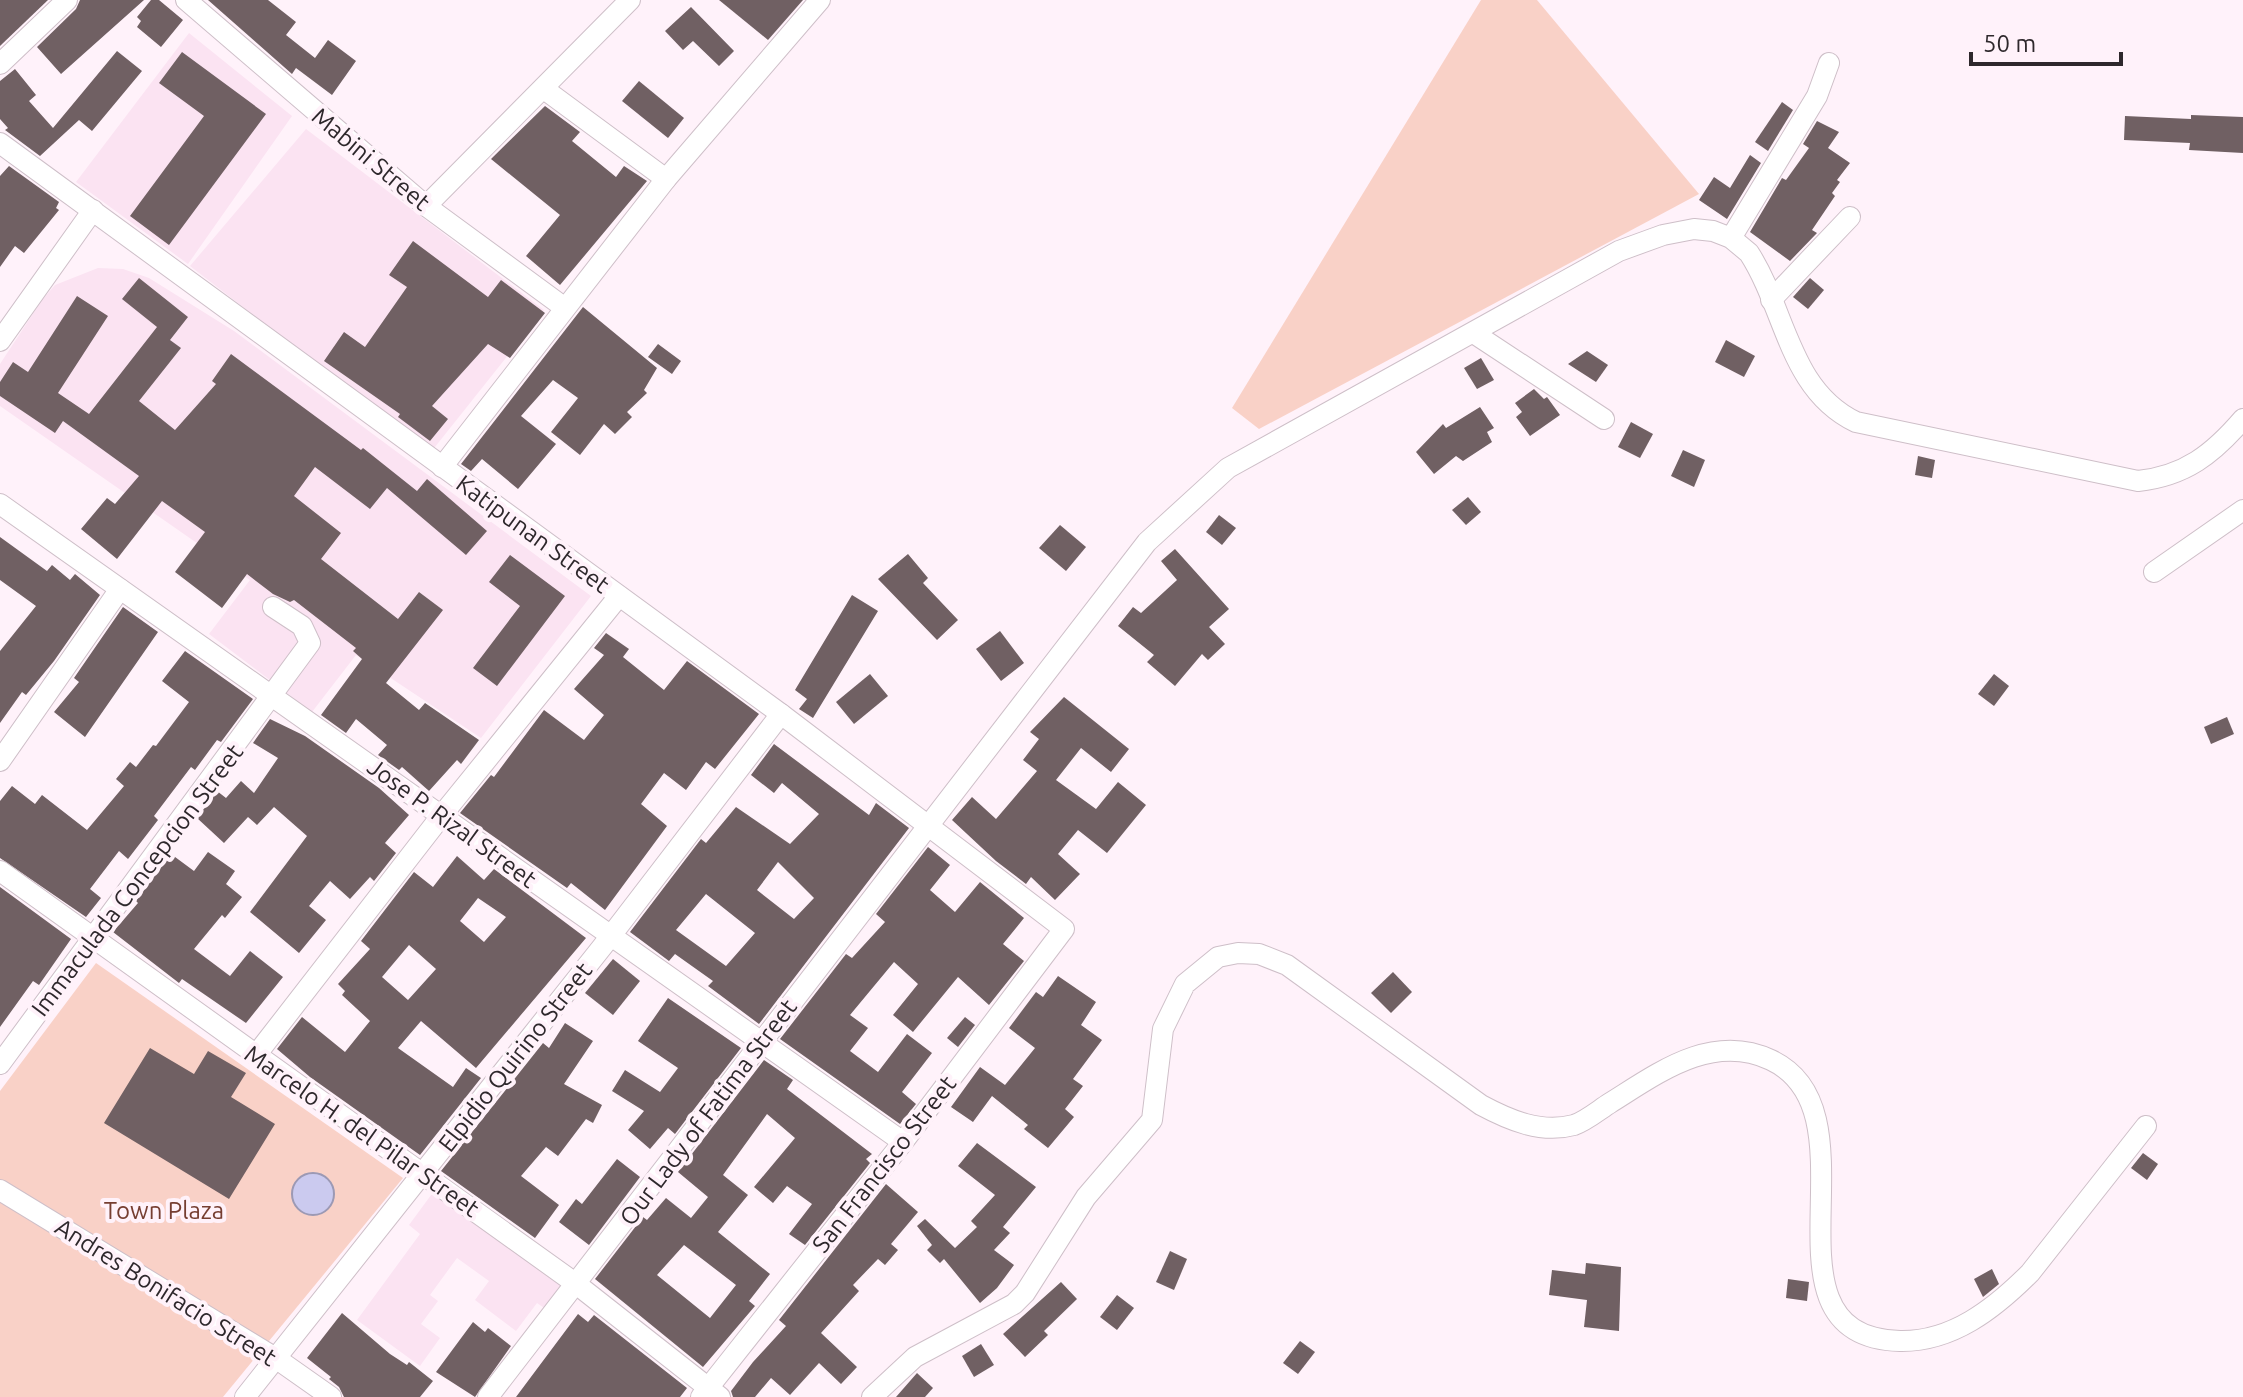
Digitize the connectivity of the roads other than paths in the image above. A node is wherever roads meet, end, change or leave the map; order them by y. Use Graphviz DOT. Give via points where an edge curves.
graph roads {
  1 [pos="67,0"];
  2 [pos="186,0"];
  3 [pos="630,0"];
  4 [pos="820,0"];
  5 [pos="1829,63"];
  6 [pos="0,64"];
  7 [pos="544,89"];
  8 [pos="0,143"];
  9 [pos="666,179"];
  10 [pos="426,206"];
  11 [pos="93,210"];
  12 [pos="1850,217"];
  13 [pos="1731,238"];
  14 [pos="1771,300"];
  15 [pos="565,308"];
  16 [pos="1475,334"];
  17 [pos="0,341"];
  18 [pos="1604,419"];
  19 [pos="2243,419"];
  20 [pos="442,467"];
  21 [pos="0,504"];
  22 [pos="2243,510"];
  23 [pos="2154,572"];
  24 [pos="120,589"];
  25 [pos="619,596"];
  26 [pos="273,607"];
  27 [pos="274,696"];
  28 [pos="781,714"];
  29 [pos="0,761"];
  30 [pos="442,815"];
  31 [pos="927,825"];
  32 [pos="0,871"];
  33 [pos="1064,929"];
  34 [pos="610,937"];
  35 [pos="93,940"];
  36 [pos="762,1043"];
  37 [pos="256,1055"];
  38 [pos="0,1064"];
  39 [pos="2146,1126"];
  40 [pos="903,1142"];
  41 [pos="423,1174"];
  42 [pos="0,1190"];
  43 [pos="575,1283"];
  44 [pos="277,1359"];
  45 [pos="710,1394"];
  46 [pos="245,1397"];
  47 [pos="331,1397"];
  48 [pos="488,1397"];
  49 [pos="872,1397"];
  1 -- 6 [label="street"];
  2 -- 10 [label="street, Mabini Street"];
  3 -- 7 [label="street"];
  4 -- 9 [label="street"];
  5 -- 13 [label="street" via="1817,96"];
  7 -- 9 [label="street"];
  7 -- 10 [label="street"];
  8 -- 11 [label="street, Katipunan Street"];
  9 -- 15 [label="street"];
  10 -- 15 [label="street, Mabini Street"];
  11 -- 17 [label="street"];
  11 -- 20 [label="street, Katipunan Street"];
  12 -- 14 [label="street"];
  13 -- 14 [label="street" via="1749,253"];
  13 -- 16 [label="street, Our Lady of Fatima Street" via="1694,229 1634,246"];
  14 -- 19 [label="street" via="1809,383 1830,407 1856,422 2138,481 2166,478 2189,468"];
  15 -- 20 [label="street"];
  16 -- 18 [label="street"];
  16 -- 31 [label="street, Our Lady of Fatima Street" via="1259,450 1209,483 1147,542"];
  20 -- 25 [label="street, Katipunan Street"];
  21 -- 24 [label="street, Jose P. Rizal Street"];
  22 -- 23 [label="street"];
  24 -- 27 [label="street, Jose P. Rizal Street"];
  24 -- 29 [label="street"];
  25 -- 28 [label="street, Katipunan Street"];
  25 -- 30 [label="street"];
  26 -- 27 [label="street, Immaculada Concepcion Street" via="302,626 310,643"];
  27 -- 30 [label="street, Jose P. Rizal Street"];
  27 -- 35 [label="street, Immaculada Concepcion Street"];
  28 -- 31 [label="street, Katipunan Street"];
  28 -- 34 [label="street, Elpidio Quirino Street"];
  30 -- 34 [label="street, Jose P. Rizal Street"];
  30 -- 37 [label="street"];
  31 -- 33 [label="street, Katipunan Street"];
  31 -- 36 [label="street, Our Lady of Fatima Street"];
  32 -- 35 [label="street, Marcelo H. del Pilar Street"];
  33 -- 40 [label="street, San Francisco Street"];
  34 -- 36 [label="street, Jose P. Rizal Street"];
  34 -- 41 [label="street, Elpidio Quirino Street"];
  35 -- 37 [label="street, Marcelo H. del Pilar Street"];
  35 -- 38 [label="street, Immaculada Concepcion Street"];
  36 -- 40 [label="street, Jose P. Rizal Street"];
  36 -- 43 [label="street, Our Lady of Fatima Street"];
  37 -- 41 [label="street, Marcelo H. del Pilar Street"];
  39 -- 49 [label="street" via="2008,1295 1952,1331 1922,1341 1878,1340 1842,1318 1822,1282 1818,1120 1810,1097 1773,1060 1745,1051 1694,1056 1667,1066 1577,1124 1537,1126 1481,1105 1287,965 1259,954 1218,957 1185,984 1171,1007 1157,1060 1152,1120 1086,1197 1025,1293 915,1357"];
  40 -- 45 [label="street, San Francisco Street"];
  41 -- 43 [label="street, Marcelo H. del Pilar Street"];
  41 -- 44 [label="street, Elpidio Quirino Street"];
  42 -- 44 [label="street, Andres Bonifacio Street"];
  43 -- 45 [label="street, Marcelo H. del Pilar Street"];
  43 -- 48 [label="street, Our Lady of Fatima Street"];
  44 -- 46 [label="street, Elpidio Quirino Street"];
  44 -- 47 [label="street, Andres Bonifacio Street"];
}
